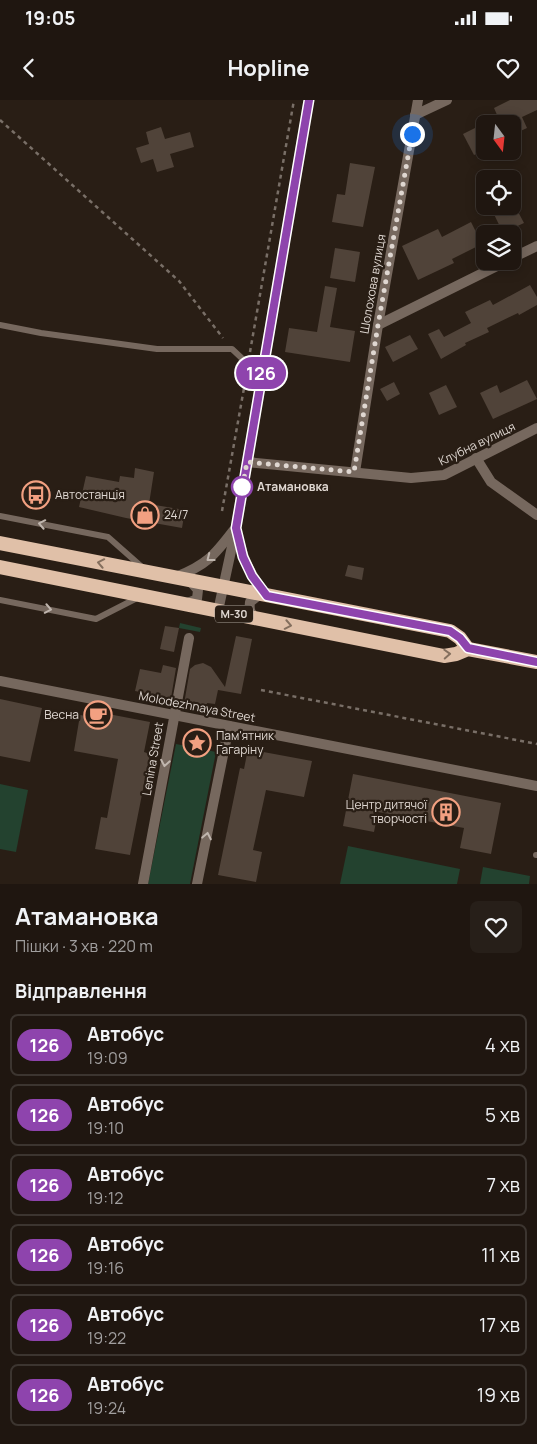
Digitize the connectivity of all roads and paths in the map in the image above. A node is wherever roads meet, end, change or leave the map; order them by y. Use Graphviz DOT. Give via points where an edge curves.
graph roads {
  1 [pos="294,100"];
  2 [pos="309,100"];
  3 [pos="418,100"];
  4 [pos="447,100"];
  5 [pos="415,115"];
  6 [pos="0,120"];
  7 [pos="537,246"];
  8 [pos="521,254"];
  9 [pos="489,270"];
  10 [pos="0,325"];
  11 [pos="378,325"];
  12 [pos="232,349"];
  13 [pos="248,364"];
  14 [pos="260,379"];
  15 [pos="537,428"];
  16 [pos="476,458"];
  17 [pos="247,462"];
  18 [pos="354,472"];
  19 [pos="222,510"];
  20 [pos="537,515"];
  21 [pos="0,516"];
  22 [pos="236,528"];
  23 [pos="0,543"];
  24 [pos="0,567"];
  25 [pos="146,572"];
  26 [pos="182,579"];
  27 [pos="223,587"];
  28 [pos="264,595"];
  29 [pos="142,596"];
  30 [pos="0,600"];
  31 [pos="184,604"];
  32 [pos="218,611"];
  33 [pos="256,618"];
  34 [pos="189,638"];
  35 [pos="468,648"];
  36 [pos="537,662"];
  37 [pos="0,681"];
  38 [pos="261,690"];
  39 [pos="174,715"];
  40 [pos="229,726"];
  41 [pos="537,744"];
  42 [pos="537,786"];
  43 [pos="143,884"];
  44 [pos="198,884"];
  1 -- 13 [label="path"];
  2 -- 14 [label="street"];
  3 -- 5 [label="street, Шолохова вулиця"];
  4 -- 5 [label="street"];
  5 -- 11 [label="street, Шолохова вулиця"];
  6 -- 12 [label="path" via="179,281"];
  7 -- 8 [label="street"];
  9 -- 11 [label="street"];
  10 -- 12 [label="lane" via="157,349"];
  11 -- 18 [label="street, Шолохова вулиця"];
  12 -- 13 [label="lane"];
  13 -- 14 [label="lane"];
  13 -- 19 [label="path"];
  14 -- 17 [label="street"];
  15 -- 16 [label="street, Клубна вулиця"];
  16 -- 18 [label="street, Клубна вулиця" via="444,475 411,478"];
  16 -- 20 [label="street" via="491,482"];
  17 -- 18 [label="street, Клубна вулиця"];
  17 -- 22 [label="street"];
  25 -- 21 [label="lane, one-way" via="108,537"];
  22 -- 26 [label="street, one-way" via="215,554"];
  22 -- 27 [label="street"];
  22 -- 28 [label="street" via="246,563"];
  25 -- 23 [label="highway, М-30, one-way"];
  24 -- 29 [label="highway, М-30"];
  25 -- 26 [label="highway, М-30"];
  26 -- 27 [label="highway, М-30"];
  26 -- 31 [label="street" via="198,590 197,599"];
  27 -- 28 [label="highway, М-30"];
  27 -- 32 [label="street"];
  28 -- 33 [label="street" via="250,602 249,609"];
  28 -- 35 [label="highway, М-30" via="450,631"];
  30 -- 29 [label="lane, one-way" via="96,619"];
  29 -- 31 [label="highway, М-30"];
  31 -- 32 [label="highway, М-30"];
  32 -- 33 [label="highway, М-30"];
  33 -- 35 [label="highway, М-30, one-way" via="444,656"];
  34 -- 39 [label="street, Lenina Street"];
  35 -- 36 [label="highway"];
  37 -- 39 [label="street, Molodezhnaya Street"];
  38 -- 41 [label="path"];
  39 -- 40 [label="street, Molodezhnaya Street"];
  39 -- 43 [label="street, Lenina Street, one-way"];
  40 -- 42 [label="street, Molodezhnaya Street"];
  44 -- 40 [label="street, one-way"];
}
